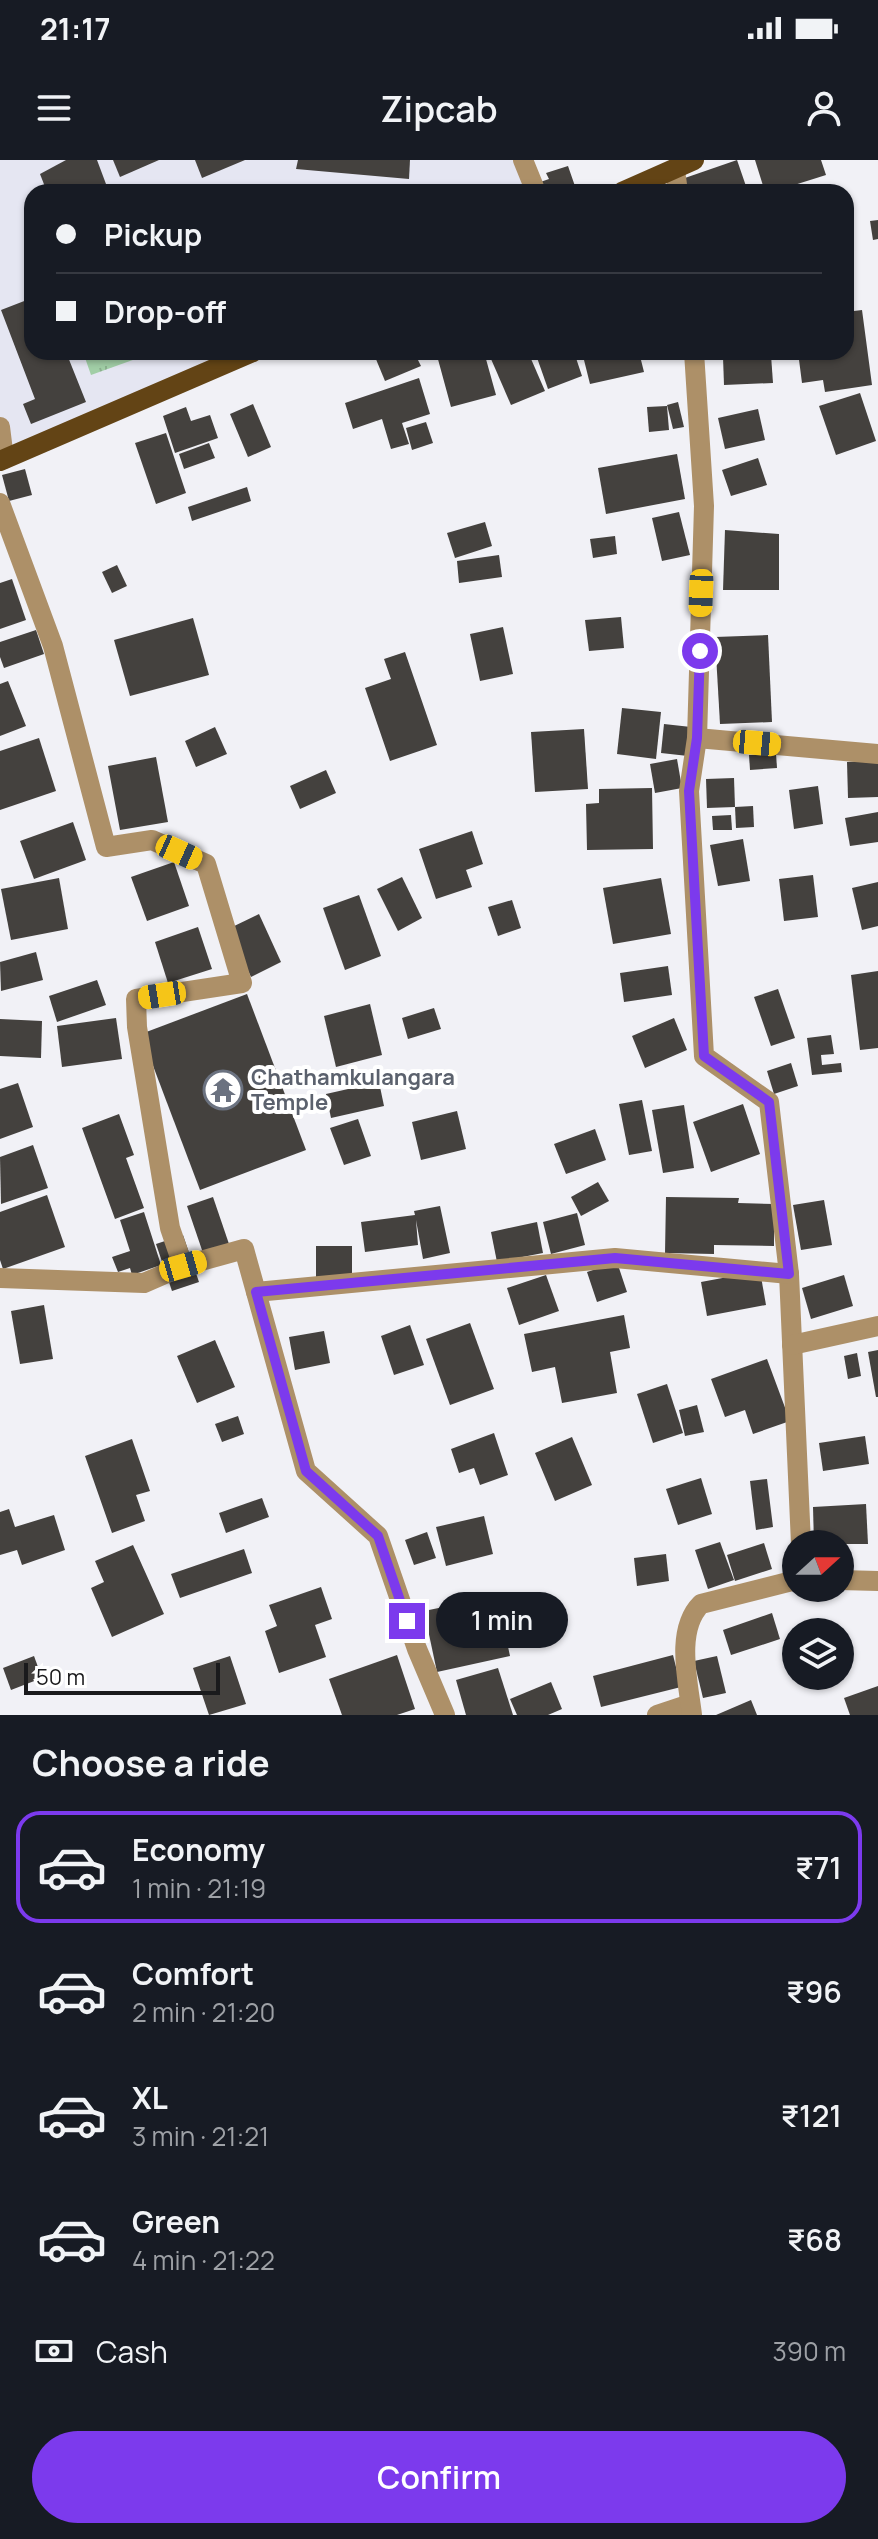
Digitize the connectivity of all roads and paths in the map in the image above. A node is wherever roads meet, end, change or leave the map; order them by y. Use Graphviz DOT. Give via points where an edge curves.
graph roads {
  1 [pos="523,160"];
  2 [pos="694,160"];
  3 [pos="675,170"];
  4 [pos="533,184"];
  5 [pos="641,184"];
  6 [pos="677,184"];
  7 [pos="234,360"];
  8 [pos="695,360"];
  9 [pos="0,427"];
  10 [pos="2,460"];
  11 [pos="0,503"];
  12 [pos="697,738"];
  13 [pos="878,754"];
  14 [pos="183,1266"];
  15 [pos="789,1274"];
  16 [pos="0,1278"];
  17 [pos="256,1292"];
  18 [pos="878,1326"];
  19 [pos="792,1345"];
  20 [pos="800,1530"];
  21 [pos="854,1580"];
  22 [pos="878,1581"];
  23 [pos="782,1584"];
  24 [pos="691,1710"];
  25 [pos="445,1715"];
  26 [pos="657,1715"];
  1 -- 4 [label="street"];
  2 -- 3 [label="main road"];
  3 -- 5 [label="main road"];
  3 -- 6 [label="street"];
  7 -- 10 [label="main road"];
  8 -- 12 [label="street" via="704,506"];
  9 -- 10 [label="street"];
  11 -- 14 [label="street" via="53,646 106,847 152,840 206,864 242,983 136,999 170,1228"];
  12 -- 13 [label="street"];
  12 -- 15 [label="street" via="689,791 704,1056 769,1102"];
  14 -- 16 [label="street" via="144,1283"];
  14 -- 17 [label="street" via="244,1249"];
  15 -- 17 [label="street" via="615,1258"];
  15 -- 19 [label="street"];
  17 -- 25 [label="street" via="306,1471 378,1536"];
  18 -- 19 [label="street"];
  19 -- 20 [label="street"];
  21 -- 22 [label="street"];
  23 -- 24 [label="street" via="701,1604 689,1615 685,1646"];
  24 -- 26 [label="street"];
}
